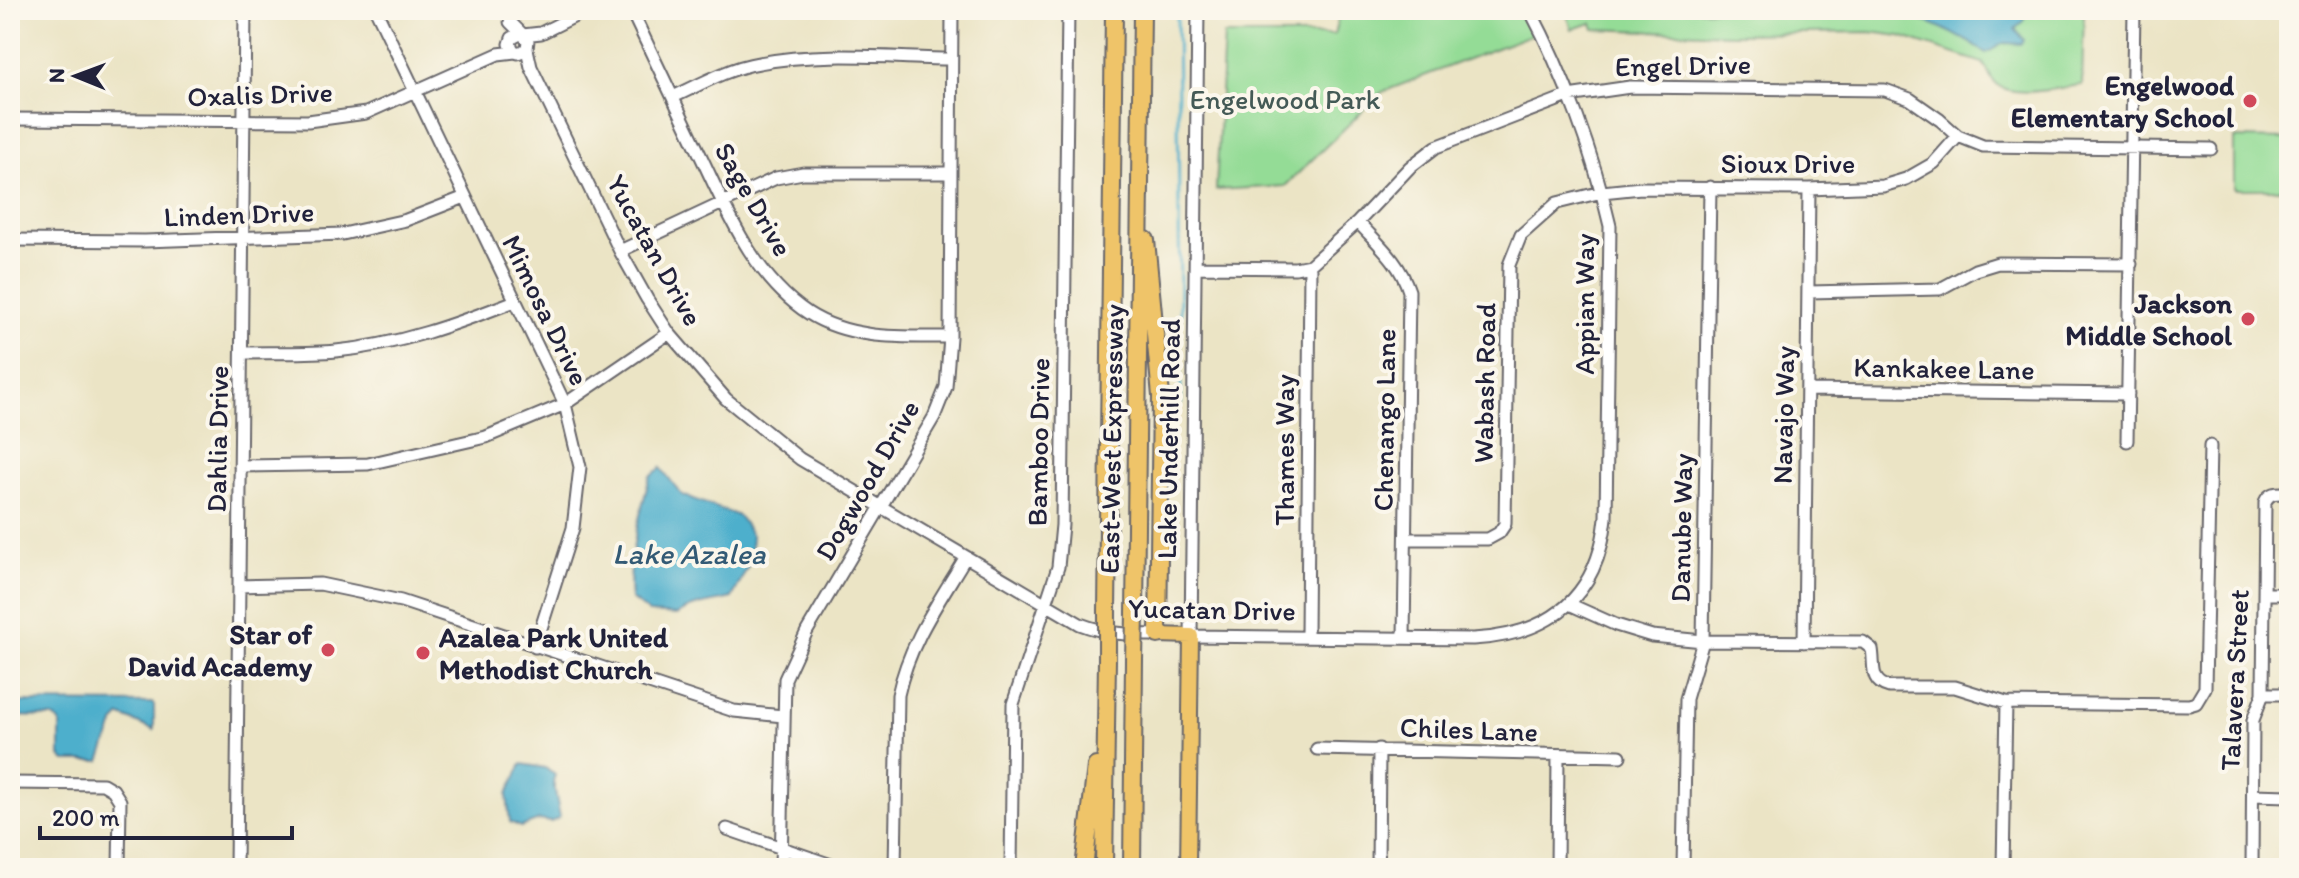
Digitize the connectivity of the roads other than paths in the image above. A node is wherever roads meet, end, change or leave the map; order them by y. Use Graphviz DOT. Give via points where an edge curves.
graph roads {
  1 [pos="245,10"];
  2 [pos="376,10"];
  3 [pos="504,10"];
  4 [pos="587,10"];
  5 [pos="631,10"];
  6 [pos="952,10"];
  7 [pos="1068,10"];
  8 [pos="1114,10"];
  9 [pos="1142,10"];
  10 [pos="1198,10"];
  11 [pos="1530,10"];
  12 [pos="2134,10"];
  13 [pos="519,44"];
  14 [pos="951,59"];
  15 [pos="415,92"];
  16 [pos="1568,96"];
  17 [pos="673,97"];
  18 [pos="10,119"];
  19 [pos="244,121"];
  20 [pos="1958,136"];
  21 [pos="2132,149"];
  22 [pos="2211,149"];
  23 [pos="950,173"];
  24 [pos="1710,187"];
  25 [pos="1809,189"];
  26 [pos="1602,192"];
  27 [pos="465,197"];
  28 [pos="723,202"];
  29 [pos="1139,204"];
  30 [pos="1358,222"];
  31 [pos="242,238"];
  32 [pos="10,240"];
  33 [pos="620,251"];
  34 [pos="2131,264"];
  35 [pos="1310,265"];
  36 [pos="1196,267"];
  37 [pos="1809,292"];
  38 [pos="515,301"];
  39 [pos="669,333"];
  40 [pos="950,337"];
  41 [pos="242,353"];
  42 [pos="1807,390"];
  43 [pos="2128,394"];
  44 [pos="565,404"];
  45 [pos="2127,441"];
  46 [pos="2210,446"];
  47 [pos="240,466"];
  48 [pos="2289,493"];
  49 [pos="879,508"];
  50 [pos="1407,539"];
  51 [pos="965,558"];
  52 [pos="239,586"];
  53 [pos="2264,594"];
  54 [pos="2289,594"];
  55 [pos="1569,604"];
  56 [pos="1047,606"];
  57 [pos="1158,635"];
  58 [pos="1191,636"];
  59 [pos="1307,636"];
  60 [pos="1404,637"];
  61 [pos="1703,641"];
  62 [pos="1804,642"];
  63 [pos="535,647"];
  64 [pos="1106,682"];
  65 [pos="2263,694"];
  66 [pos="2289,694"];
  67 [pos="2006,703"];
  68 [pos="783,716"];
  69 [pos="1317,749"];
  70 [pos="1379,749"];
  71 [pos="1558,756"];
  72 [pos="1620,756"];
  73 [pos="10,783"];
  74 [pos="2253,795"];
  75 [pos="2289,796"];
  76 [pos="727,829"];
  77 [pos="781,848"];
  78 [pos="119,868"];
  79 [pos="236,868"];
  80 [pos="781,868"];
  81 [pos="840,868"];
  82 [pos="895,868"];
  83 [pos="1011,868"];
  84 [pos="1084,868"];
  85 [pos="1104,868"];
  86 [pos="1132,868"];
  87 [pos="1188,868"];
  88 [pos="1378,868"];
  89 [pos="1557,868"];
  90 [pos="1683,868"];
  91 [pos="2003,868"];
  92 [pos="2252,868"];
  1 -- 19 [label="street, Dahlia Drive"];
  2 -- 15 [label="street, Mimosa Drive"];
  3 -- 13 [label="street, Yucatan Drive"];
  4 -- 13 [label="street"];
  5 -- 17 [label="street, Sage Drive"];
  6 -- 14 [label="street, Dogwood Drive"];
  7 -- 56 [label="street, Bamboo Drive" via="1062,525"];
  8 -- 64 [label="highway, East-West Expressway, bridge"];
  9 -- 29 [label="highway, East-West Expressway"];
  10 -- 36 [label="street, Lake Underhill Road"];
  11 -- 16 [label="street, Appian Way"];
  12 -- 21 [label="street"];
  13 -- 15 [label="street, Oxalis Drive"];
  13 -- 33 [label="street, Yucatan Drive"];
  14 -- 17 [label="street" via="757,63"];
  14 -- 23 [label="street, Dogwood Drive"];
  15 -- 19 [label="street, Oxalis Drive" via="366,113 308,121"];
  15 -- 27 [label="street, Mimosa Drive"];
  16 -- 20 [label="street, Engel Drive" via="1630,87 1885,90 1910,99"];
  16 -- 26 [label="street, Appian Way"];
  16 -- 30 [label="street, Engel Drive" via="1436,147"];
  17 -- 28 [label="street, Sage Drive"];
  18 -- 19 [label="street, Oxalis Drive"];
  19 -- 31 [label="street, Dahlia Drive"];
  20 -- 21 [label="street, Engel Drive" via="1983,146"];
  20 -- 25 [label="street, Sioux Drive" via="1934,163 1906,179 1883,186"];
  21 -- 22 [label="street, Engel Drive"];
  21 -- 34 [label="street"];
  23 -- 28 [label="street" via="803,173 776,178"];
  23 -- 40 [label="street, Dogwood Drive"];
  24 -- 25 [label="street, Sioux Drive"];
  24 -- 26 [label="street, Sioux Drive"];
  24 -- 61 [label="street, Danube Way"];
  25 -- 37 [label="street, Navajo Way"];
  26 -- 50 [label="street, Wabash Road" via="1557,203 1521,235 1509,265 1505,524 1488,539"];
  26 -- 55 [label="street, Appian Way" via="1610,226 1606,518 1589,578"];
  27 -- 31 [label="street, Linden Drive" via="406,220 343,234"];
  27 -- 38 [label="street, Mimosa Drive"];
  28 -- 33 [label="street"];
  28 -- 40 [label="street, Sage Drive" via="751,252 778,287 808,313 872,335"];
  29 -- 57 [label="highway" via="1150,257 1161,396"];
  29 -- 86 [label="highway, East-West Expressway, bridge"];
  30 -- 35 [label="street, Engel Drive"];
  30 -- 50 [label="street, Chenango Lane" via="1395,261 1409,291"];
  31 -- 32 [label="street, Linden Drive"];
  31 -- 41 [label="street, Dahlia Drive"];
  33 -- 39 [label="street, Yucatan Drive"];
  34 -- 37 [label="street" via="1998,263 1940,289"];
  34 -- 43 [label="street"];
  35 -- 36 [label="street"];
  35 -- 59 [label="street, Thames Way"];
  36 -- 58 [label="street, Lake Underhill Road"];
  37 -- 42 [label="street, Navajo Way"];
  38 -- 41 [label="street" via="439,331 377,345"];
  38 -- 44 [label="street, Mimosa Drive"];
  39 -- 44 [label="street"];
  39 -- 49 [label="street, Yucatan Drive" via="726,399 763,431"];
  40 -- 49 [label="street, Dogwood Drive" via="946,387 934,417"];
  41 -- 47 [label="street, Dahlia Drive"];
  42 -- 43 [label="street, Kankakee Lane"];
  42 -- 62 [label="street, Navajo Way"];
  43 -- 45 [label="street"];
  44 -- 47 [label="street" via="486,437 368,464"];
  44 -- 63 [label="street, Mimosa Drive" via="580,467 573,528"];
  46 -- 67 [label="street" via="2201,697 2189,705"];
  47 -- 52 [label="street, Dahlia Drive"];
  48 -- 53 [label="street, Talavera Street" via="2274,493 2265,502"];
  49 -- 51 [label="street, Yucatan Drive"];
  49 -- 68 [label="street, Dogwood Drive" via="807,631 785,679"];
  50 -- 60 [label="street, Chenango Lane"];
  51 -- 56 [label="street, Yucatan Drive"];
  51 -- 82 [label="street" via="917,636 904,668 898,695"];
  52 -- 63 [label="street" via="320,584 364,592"];
  52 -- 79 [label="street, Dahlia Drive"];
  53 -- 54 [label="street"];
  53 -- 65 [label="street, Talavera Street"];
  55 -- 60 [label="street, Yucatan Drive" via="1519,634"];
  55 -- 61 [label="street" via="1632,631"];
  56 -- 57 [label="street, Yucatan Drive" via="1101,632"];
  56 -- 83 [label="street, Bamboo Drive" via="1013,704"];
  57 -- 58 [label="main road, Yucatan Drive"];
  58 -- 59 [label="street, Yucatan Drive"];
  58 -- 87 [label="main road, Lake Underhill Road"];
  59 -- 60 [label="street, Yucatan Drive"];
  61 -- 62 [label="street"];
  61 -- 90 [label="street, Danube Way" via="1686,699"];
  62 -- 67 [label="street" via="1867,644 1875,678 1883,685 1955,687"];
  63 -- 68 [label="street" via="734,711"];
  64 -- 84 [label="highway"];
  64 -- 85 [label="highway, East-West Expressway"];
  65 -- 66 [label="street"];
  65 -- 74 [label="street, Talavera Street" via="2253,720"];
  67 -- 91 [label="street"];
  68 -- 77 [label="street, Dogwood Drive"];
  69 -- 70 [label="street, Chiles Lane"];
  70 -- 71 [label="street, Chiles Lane"];
  70 -- 88 [label="street"];
  71 -- 72 [label="street, Chiles Lane"];
  71 -- 89 [label="street"];
  73 -- 78 [label="street" via="103,784 113,790 120,801"];
  74 -- 75 [label="street"];
  74 -- 92 [label="street, Talavera Street"];
  76 -- 77 [label="street"];
  77 -- 80 [label="street, Dogwood Drive"];
  77 -- 81 [label="street"];
}
